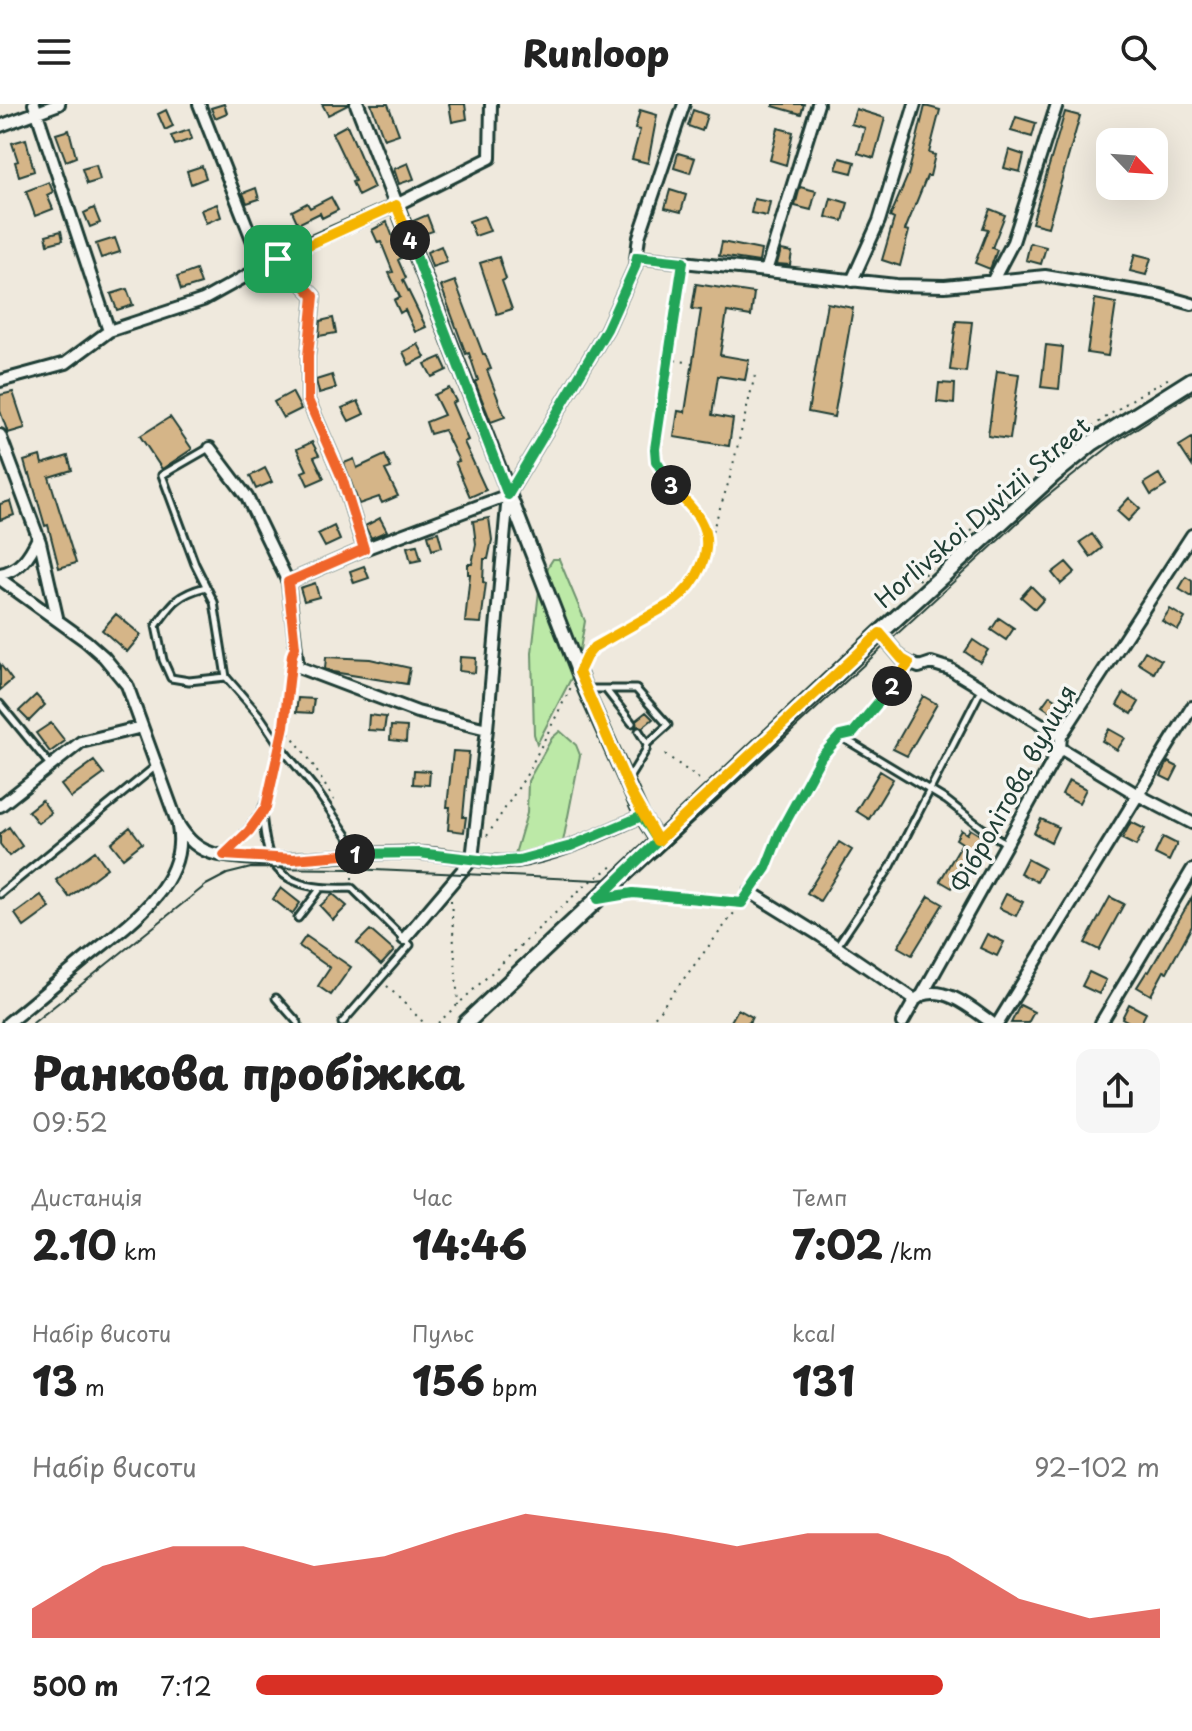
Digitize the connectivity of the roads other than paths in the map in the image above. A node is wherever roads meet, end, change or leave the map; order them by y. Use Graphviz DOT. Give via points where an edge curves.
graph roads {
  1 [pos="59,104"];
  2 [pos="199,104"];
  3 [pos="357,104"];
  4 [pos="491,104"];
  5 [pos="684,104"];
  6 [pos="818,104"];
  7 [pos="915,104"];
  8 [pos="1057,104"];
  9 [pos="36,108"];
  10 [pos="0,126"];
  11 [pos="396,205"];
  12 [pos="637,257"];
  13 [pos="278,259"];
  14 [pos="263,267"];
  15 [pos="766,271"];
  16 [pos="993,280"];
  17 [pos="852,281"];
  18 [pos="1192,304"];
  19 [pos="109,331"];
  20 [pos="1192,380"];
  21 [pos="0,381"];
  22 [pos="0,435"];
  23 [pos="210,448"];
  24 [pos="508,495"];
  25 [pos="1192,535"];
  26 [pos="38,538"];
  27 [pos="364,549"];
  28 [pos="1187,552"];
  29 [pos="2,582"];
  30 [pos="288,582"];
  31 [pos="206,587"];
  32 [pos="57,617"];
  33 [pos="880,633"];
  34 [pos="226,677"];
  35 [pos="982,688"];
  36 [pos="585,689"];
  37 [pos="606,690"];
  38 [pos="0,704"];
  39 [pos="1192,707"];
  40 [pos="632,723"];
  41 [pos="142,727"];
  42 [pos="487,729"];
  43 [pos="639,731"];
  44 [pos="840,736"];
  45 [pos="1061,736"];
  46 [pos="647,744"];
  47 [pos="280,746"];
  48 [pos="1060,748"];
  49 [pos="51,765"];
  50 [pos="156,766"];
  51 [pos="627,783"];
  52 [pos="931,790"];
  53 [pos="1138,795"];
  54 [pos="0,806"];
  55 [pos="262,814"];
  56 [pos="642,816"];
  57 [pos="177,822"];
  58 [pos="1192,823"];
  59 [pos="658,841"];
  60 [pos="1008,845"];
  61 [pos="360,854"];
  62 [pos="223,855"];
  63 [pos="271,859"];
  64 [pos="472,859"];
  65 [pos="1192,870"];
  66 [pos="320,889"];
  67 [pos="750,892"];
  68 [pos="0,894"];
  69 [pos="298,918"];
  70 [pos="404,939"];
  71 [pos="836,947"];
  72 [pos="919,997"];
  73 [pos="276,998"];
  74 [pos="8,1023"];
  75 [pos="298,1023"];
  76 [pos="342,1023"];
  77 [pos="466,1023"];
  78 [pos="902,1023"];
  79 [pos="995,1023"];
  80 [pos="1101,1023"];
  1 -- 9 [label="street"];
  2 -- 14 [label="street"];
  3 -- 11 [label="street"];
  4 -- 11 [label="street" via="490,158"];
  5 -- 12 [label="street"];
  6 -- 15 [label="street"];
  7 -- 17 [label="street" via="879,221"];
  8 -- 16 [label="street" via="1013,242"];
  9 -- 10 [label="street"];
  9 -- 19 [label="street"];
  11 -- 13 [label="street"];
  11 -- 24 [label="street"];
  12 -- 15 [label="street"];
  12 -- 24 [label="street" via="607,329"];
  13 -- 14 [label="street"];
  13 -- 27 [label="street" via="314,296 308,400 342,478"];
  14 -- 19 [label="street" via="203,300"];
  15 -- 17 [label="street"];
  16 -- 17 [label="street" via="945,286"];
  16 -- 18 [label="street" via="1045,276"];
  19 -- 21 [label="street" via="66,363"];
  20 -- 33 [label="main road, Horlivskoi Dyvizii Street" via="1092,443"];
  22 -- 26 [label="street"];
  23 -- 30 [label="street" via="247,497"];
  23 -- 31 [label="lane" via="162,475"];
  24 -- 27 [label="street"];
  24 -- 36 [label="street"];
  24 -- 42 [label="street"];
  25 -- 28 [label="street, Фібролітова вулиця"];
  26 -- 29 [label="street" via="27,558"];
  26 -- 32 [label="street"];
  27 -- 30 [label="street"];
  28 -- 45 [label="street, Фібролітова вулиця"];
  29 -- 32 [label="street"];
  30 -- 42 [label="street" via="298,667 417,712"];
  31 -- 34 [label="lane" via="214,602"];
  31 -- 34 [label="lane" via="174,601 156,626 163,660 171,678"];
  32 -- 41 [label="street" via="104,657 127,685"];
  33 -- 35 [label="street" via="909,663 940,665"];
  33 -- 59 [label="main road, Horlivskoi Dyvizii Street"];
  34 -- 47 [label="lane"];
  35 -- 45 [label="street"];
  35 -- 52 [label="lane"];
  36 -- 37 [label="lane"];
  36 -- 51 [label="street"];
  37 -- 40 [label="lane"];
  37 -- 46 [label="lane" via="636,689 668,725"];
  38 -- 49 [label="lane"];
  39 -- 53 [label="street"];
  41 -- 49 [label="street" via="81,742"];
  41 -- 50 [label="street"];
  42 -- 64 [label="street"];
  43 -- 46 [label="lane"];
  44 -- 52 [label="lane"];
  45 -- 48 [label="street, Фібролітова вулиця"];
  46 -- 51 [label="lane"];
  47 -- 55 [label="lane"];
  47 -- 61 [label="lane"];
  48 -- 53 [label="street"];
  48 -- 60 [label="street, Фібролітова вулиця"];
  49 -- 54 [label="street"];
  50 -- 57 [label="street"];
  50 -- 68 [label="lane"];
  51 -- 56 [label="street"];
  52 -- 60 [label="lane"];
  52 -- 71 [label="lane" via="891,866"];
  53 -- 58 [label="street"];
  53 -- 79 [label="street"];
  55 -- 62 [label="lane"];
  55 -- 63 [label="lane"];
  56 -- 59 [label="street"];
  56 -- 64 [label="street" via="571,846 519,860"];
  57 -- 62 [label="street" via="190,842"];
  57 -- 74 [label="street" via="181,839 176,862 150,903"];
  59 -- 77 [label="main road, Horlivskoi Dyvizii Street"];
  60 -- 72 [label="street, Фібролітова вулиця"];
  61 -- 63 [label="street"];
  61 -- 64 [label="street"];
  62 -- 63 [label="street"];
  63 -- 66 [label="lane" via="293,880"];
  64 -- 70 [label="street"];
  65 -- 80 [label="street"];
  66 -- 69 [label="lane"];
  66 -- 70 [label="lane" via="352,888"];
  67 -- 71 [label="street"];
  70 -- 76 [label="lane" via="410,945"];
  71 -- 72 [label="street"];
  72 -- 78 [label="street, Фібролітова вулиця"];
  72 -- 79 [label="street" via="944,993"];
  73 -- 75 [label="lane"];
}
